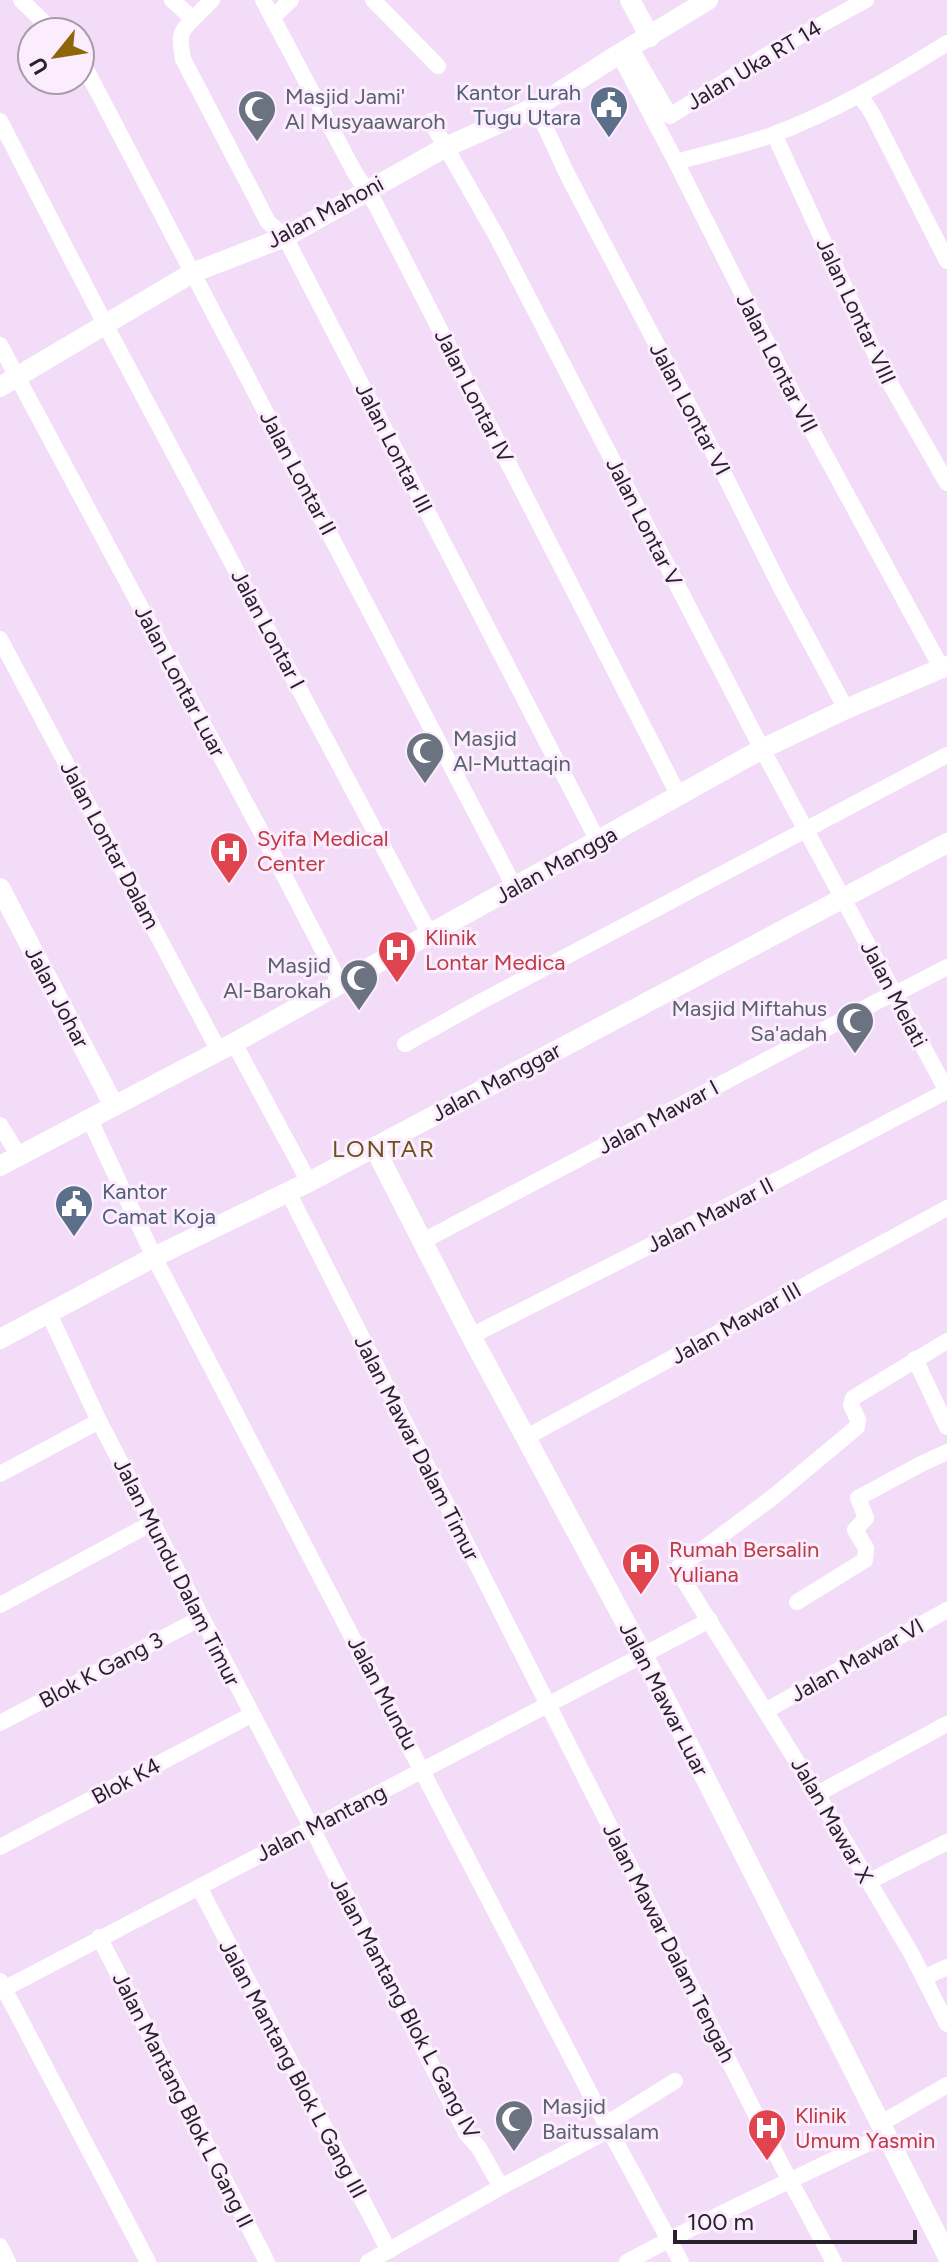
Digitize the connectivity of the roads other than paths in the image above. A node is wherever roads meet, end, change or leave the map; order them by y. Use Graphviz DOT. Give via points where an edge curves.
graph roads {
  1 [pos="21,0"];
  2 [pos="212,0"];
  3 [pos="263,0"];
  4 [pos="291,0"];
  5 [pos="373,0"];
  6 [pos="630,0"];
  7 [pos="708,0"];
  8 [pos="866,0"];
  9 [pos="176,3"];
  10 [pos="38,16"];
  11 [pos="273,17"];
  12 [pos="193,19"];
  13 [pos="650,37"];
  14 [pos="947,43"];
  15 [pos="624,51"];
  16 [pos="438,66"];
  17 [pos="96,71"];
  18 [pos="103,76"];
  19 [pos="96,89"];
  20 [pos="860,95"];
  21 [pos="536,107"];
  22 [pos="0,121"];
  23 [pos="431,121"];
  24 [pos="774,134"];
  25 [pos="446,147"];
  26 [pos="676,162"];
  27 [pos="366,191"];
  28 [pos="285,237"];
  29 [pos="947,261"];
  30 [pos="192,273"];
  31 [pos="105,324"];
  32 [pos="0,345"];
  33 [pos="9,383"];
  34 [pos="947,483"];
  35 [pos="0,639"];
  36 [pos="944,667"];
  37 [pos="846,709"];
  38 [pos="762,749"];
  39 [pos="947,755"];
  40 [pos="679,796"];
  41 [pos="806,829"];
  42 [pos="598,841"];
  43 [pos="947,843"];
  44 [pos="0,888"];
  45 [pos="515,888"];
  46 [pos="842,897"];
  47 [pos="430,935"];
  48 [pos="947,967"];
  49 [pos="341,985"];
  50 [pos="893,995"];
  51 [pos="405,1044"];
  52 [pos="227,1047"];
  53 [pos="947,1091"];
  54 [pos="114,1106"];
  55 [pos="90,1120"];
  56 [pos="0,1125"];
  57 [pos="374,1147"];
  58 [pos="9,1161"];
  59 [pos="309,1182"];
  60 [pos="288,1192"];
  61 [pos="947,1208"];
  62 [pos="423,1241"];
  63 [pos="154,1257"];
  64 [pos="49,1314"];
  65 [pos="471,1336"];
  66 [pos="0,1339"];
  67 [pos="947,1341"];
  68 [pos="915,1359"];
  69 [pos="99,1421"];
  70 [pos="947,1427"];
  71 [pos="525,1438"];
  72 [pos="947,1452"];
  73 [pos="0,1474"];
  74 [pos="152,1523"];
  75 [pos="797,1602"];
  76 [pos="0,1605"];
  77 [pos="947,1610"];
  78 [pos="201,1618"];
  79 [pos="710,1620"];
  80 [pos="643,1655"];
  81 [pos="548,1704"];
  82 [pos="767,1710"];
  83 [pos="251,1715"];
  84 [pos="0,1723"];
  85 [pos="947,1724"];
  86 [pos="423,1770"];
  87 [pos="817,1794"];
  88 [pos="311,1828"];
  89 [pos="947,1842"];
  90 [pos="0,1847"];
  91 [pos="868,1882"];
  92 [pos="199,1887"];
  93 [pos="99,1937"];
  94 [pos="947,1967"];
  95 [pos="924,1978"];
  96 [pos="1,1987"];
  97 [pos="947,2024"];
  98 [pos="675,2081"];
  99 [pos="947,2085"];
  100 [pos="608,2127"];
  101 [pos="882,2129"];
  102 [pos="791,2182"];
  103 [pos="501,2187"];
  104 [pos="669,2239"];
  105 [pos="0,2246"];
  106 [pos="389,2251"];
  107 [pos="947,2255"];
  108 [pos="8,2262"];
  109 [pos="148,2262"];
  110 [pos="267,2262"];
  111 [pos="368,2262"];
  112 [pos="627,2262"];
  113 [pos="681,2262"];
  114 [pos="834,2262"];
  1 -- 10 [label="street"];
  2 -- 12 [label="street"];
  3 -- 11 [label="street, Jalan Lontar IV"];
  4 -- 11 [label="street"];
  5 -- 16 [label="street"];
  6 -- 13 [label="street"];
  7 -- 13 [label="street, Jalan Mahoni"];
  8 -- 15 [label="street, Jalan Uka RT 14" via="670,116"];
  9 -- 12 [label="street"];
  11 -- 27 [label="street, Jalan Lontar IV"];
  12 -- 28 [label="street, Jalan Lontar III" via="180,37 183,59 268,222"];
  13 -- 15 [label="street, Jalan Mahoni"];
  14 -- 20 [label="street"];
  15 -- 21 [label="street, Jalan Mahoni"];
  15 -- 26 [label="street, Jalan Lontar VII"];
  17 -- 18 [label="street"];
  19 -- 30 [label="street, Jalan Lontar II"];
  20 -- 24 [label="street"];
  20 -- 29 [label="street"];
  21 -- 25 [label="street, Jalan Mahoni"];
  21 -- 37 [label="street, Jalan Lontar VI"];
  22 -- 31 [label="street, Jalan Lontar I"];
  23 -- 25 [label="street, Jalan Lontar V"];
  24 -- 26 [label="street"];
  24 -- 34 [label="street, Jalan Lontar VIII" via="884,373"];
  25 -- 27 [label="street, Jalan Mahoni"];
  25 -- 38 [label="street, Jalan Lontar V"];
  26 -- 36 [label="street, Jalan Lontar VII" via="805,418"];
  27 -- 28 [label="street, Jalan Mahoni"];
  27 -- 40 [label="street, Jalan Lontar IV"];
  28 -- 30 [label="street, Jalan Mahoni"];
  28 -- 42 [label="street, Jalan Lontar III"];
  30 -- 31 [label="street, Jalan Mahoni"];
  30 -- 45 [label="street, Jalan Lontar II"];
  31 -- 33 [label="street, Jalan Mahoni"];
  31 -- 47 [label="street, Jalan Lontar I"];
  32 -- 33 [label="street, Jalan Lontar Luar"];
  33 -- 49 [label="street, Jalan Lontar Luar" via="258,825"];
  35 -- 52 [label="street, Jalan Lontar Dalam"];
  36 -- 37 [label="street, Jalan Mangga"];
  37 -- 38 [label="street, Jalan Mangga"];
  38 -- 40 [label="street, Jalan Mangga"];
  38 -- 41 [label="street, Jalan Lontar V"];
  39 -- 41 [label="street"];
  40 -- 42 [label="street, Jalan Mangga"];
  41 -- 46 [label="street, Jalan Lontar V"];
  41 -- 51 [label="street"];
  42 -- 45 [label="street, Jalan Mangga"];
  43 -- 46 [label="street, Jalan Manggar"];
  44 -- 54 [label="street, Jalan Johar"];
  45 -- 47 [label="street, Jalan Mangga"];
  46 -- 50 [label="street, Jalan Melati"];
  46 -- 57 [label="street, Jalan Manggar"];
  47 -- 49 [label="street, Jalan Mangga"];
  48 -- 50 [label="street, Jalan Mawar I"];
  49 -- 52 [label="street, Jalan Mangga"];
  50 -- 53 [label="street, Jalan Melati"];
  50 -- 62 [label="street, Jalan Mawar I"];
  52 -- 54 [label="street, Jalan Mangga"];
  52 -- 59 [label="street, Jalan Lontar Dalam"];
  53 -- 65 [label="street, Jalan Mawar II"];
  54 -- 55 [label="street, Jalan Mangga"];
  55 -- 58 [label="street, Jalan Mangga"];
  55 -- 63 [label="street, Jalan Mundu"];
  56 -- 58 [label="street"];
  57 -- 59 [label="street, Jalan Manggar"];
  57 -- 62 [label="street, Jalan Mawar Luar"];
  59 -- 60 [label="street, Jalan Manggar"];
  60 -- 63 [label="street, Jalan Manggar"];
  60 -- 81 [label="street, Jalan Mawar Dalam Timur"];
  61 -- 71 [label="street, Jalan Mawar III"];
  62 -- 65 [label="street, Jalan Mawar Luar"];
  63 -- 64 [label="street, Jalan Manggar"];
  63 -- 86 [label="street, Jalan Mundu"];
  64 -- 66 [label="street, Jalan Manggar"];
  64 -- 69 [label="street, Jalan Mundu Dalam Timur"];
  65 -- 71 [label="street, Jalan Mawar Luar"];
  67 -- 68 [label="street"];
  68 -- 70 [label="street"];
  68 -- 79 [label="street, Jalan Mawar X" via="853,1398 859,1424 826,1455 679,1567"];
  69 -- 73 [label="street"];
  69 -- 74 [label="street, Jalan Mundu Dalam Timur"];
  71 -- 80 [label="street, Jalan Mawar Luar"];
  72 -- 75 [label="street" via="858,1498 866,1518 855,1530 866,1548 865,1560"];
  74 -- 76 [label="street"];
  74 -- 78 [label="street, Jalan Mundu Dalam Timur"];
  77 -- 82 [label="street, Jalan Mawar VI"];
  78 -- 83 [label="street, Jalan Mundu Dalam Timur"];
  78 -- 84 [label="street, Blok K Gang 3"];
  79 -- 80 [label="street"];
  79 -- 82 [label="street, Jalan Mawar X"];
  80 -- 81 [label="street, Jalan Mantang"];
  80 -- 101 [label="street, Jalan Mawar Luar"];
  81 -- 86 [label="street, Jalan Mantang"];
  81 -- 102 [label="street, Jalan Mawar Dalam Tengah"];
  82 -- 87 [label="street, Jalan Mawar X"];
  83 -- 88 [label="street, Jalan Mundu Dalam Timur"];
  83 -- 90 [label="street, Blok K4"];
  85 -- 87 [label="street"];
  86 -- 88 [label="street, Jalan Mantang"];
  86 -- 100 [label="street, Jalan Mundu"];
  87 -- 91 [label="street, Jalan Mawar X"];
  88 -- 92 [label="street, Jalan Mantang"];
  88 -- 103 [label="street, Jalan Mantang Blok L Gang IV" via="466,2133"];
  89 -- 91 [label="street"];
  91 -- 95 [label="street, Jalan Mawar X"];
  92 -- 93 [label="street, Jalan Mantang"];
  92 -- 106 [label="street, Jalan Mantang Blok L Gang III"];
  93 -- 96 [label="street, Jalan Mantang"];
  93 -- 110 [label="street, Jalan Mantang Blok L Gang II"];
  94 -- 95 [label="street"];
  95 -- 97 [label="street, Jalan Mawar X"];
  96 -- 109 [label="street"];
  98 -- 100 [label="street"];
  99 -- 101 [label="street"];
  100 -- 103 [label="street"];
  100 -- 104 [label="street, Jalan Mundu"];
  101 -- 102 [label="street"];
  101 -- 107 [label="street, Jalan Mawar Luar"];
  102 -- 104 [label="street"];
  102 -- 114 [label="street, Jalan Mawar Dalam Tengah"];
  103 -- 106 [label="street"];
  104 -- 112 [label="street"];
  104 -- 113 [label="street, Jalan Mundu"];
  105 -- 108 [label="street"];
  106 -- 111 [label="street"];
}
